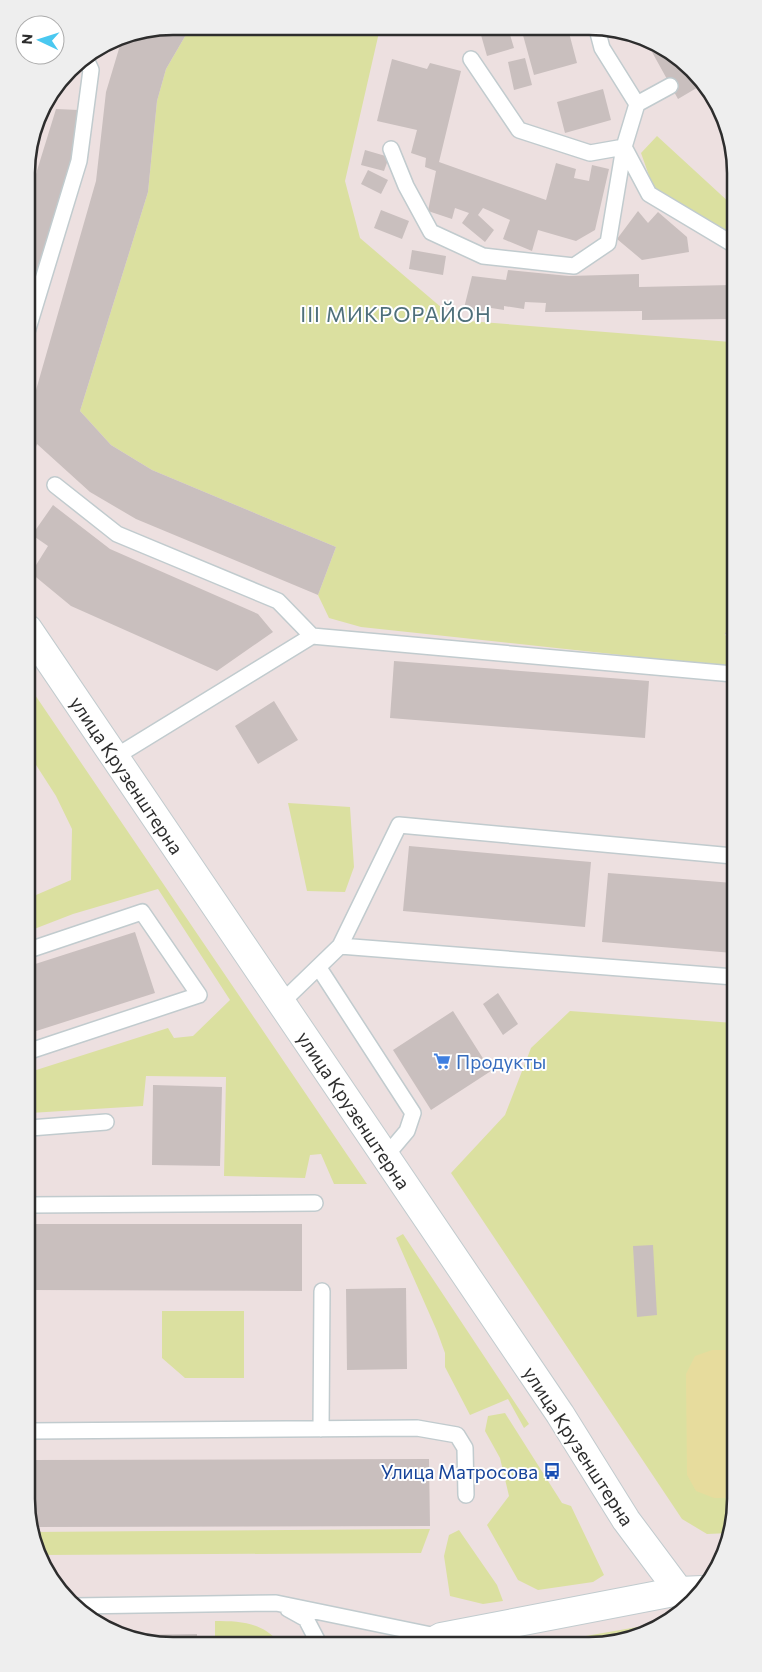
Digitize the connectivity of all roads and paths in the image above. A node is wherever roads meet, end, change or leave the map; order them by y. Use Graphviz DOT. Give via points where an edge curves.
graph roads {
  1 [pos="599,35"];
  2 [pos="471,59"];
  3 [pos="88,64"];
  4 [pos="670,86"];
  5 [pos="637,104"];
  6 [pos="624,147"];
  7 [pos="391,148"];
  8 [pos="727,241"];
  9 [pos="35,306"];
  10 [pos="55,485"];
  11 [pos="312,636"];
  12 [pos="35,646"];
  13 [pos="727,674"];
  14 [pos="115,757"];
  15 [pos="727,855"];
  16 [pos="340,946"];
  17 [pos="35,948"];
  18 [pos="318,968"];
  19 [pos="727,976"];
  20 [pos="282,1003"];
  21 [pos="35,1049"];
  22 [pos="106,1122"];
  23 [pos="35,1128"];
  24 [pos="385,1157"];
  25 [pos="315,1203"];
  26 [pos="35,1205"];
  27 [pos="322,1291"];
  28 [pos="321,1429"];
  29 [pos="35,1431"];
  30 [pos="466,1495"];
  31 [pos="687,1595"];
  32 [pos="684,1598"];
  33 [pos="276,1603"];
  34 [pos="87,1606"];
  35 [pos="315,1637"];
  36 [pos="428,1637"];
  37 [pos="449,1637"];
  1 -- 5 [label="lane" via="602,48"];
  2 -- 6 [label="lane" via="518,130 590,152"];
  3 -- 9 [label="lane" via="91,70 79,161"];
  4 -- 5 [label="lane"];
  5 -- 6 [label="lane"];
  6 -- 7 [label="lane" via="608,243 574,266 483,256 431,232 406,186"];
  6 -- 8 [label="lane" via="649,194"];
  10 -- 11 [label="lane" via="117,534 278,601"];
  11 -- 13 [label="lane"];
  11 -- 14 [label="lane"];
  12 -- 14 [label="street, улица Крузенштерна"];
  14 -- 20 [label="street, улица Крузенштерна"];
  15 -- 16 [label="lane" via="399,825"];
  16 -- 18 [label="lane"];
  16 -- 19 [label="lane"];
  17 -- 21 [label="lane" via="142,912 199,996"];
  18 -- 20 [label="lane"];
  18 -- 24 [label="lane" via="413,1112 408,1131"];
  20 -- 24 [label="street, улица Крузенштерна"];
  22 -- 23 [label="lane"];
  24 -- 31 [label="street, улица Крузенштерна" via="581,1446 626,1520"];
  25 -- 26 [label="lane"];
  27 -- 28 [label="lane"];
  28 -- 29 [label="lane"];
  28 -- 30 [label="lane" via="416,1428 457,1435 465,1448"];
  32 -- 37 [label="street"];
  33 -- 34 [label="lane"];
  33 -- 35 [label="lane" via="306,1619"];
  33 -- 36 [label="lane"];
}
